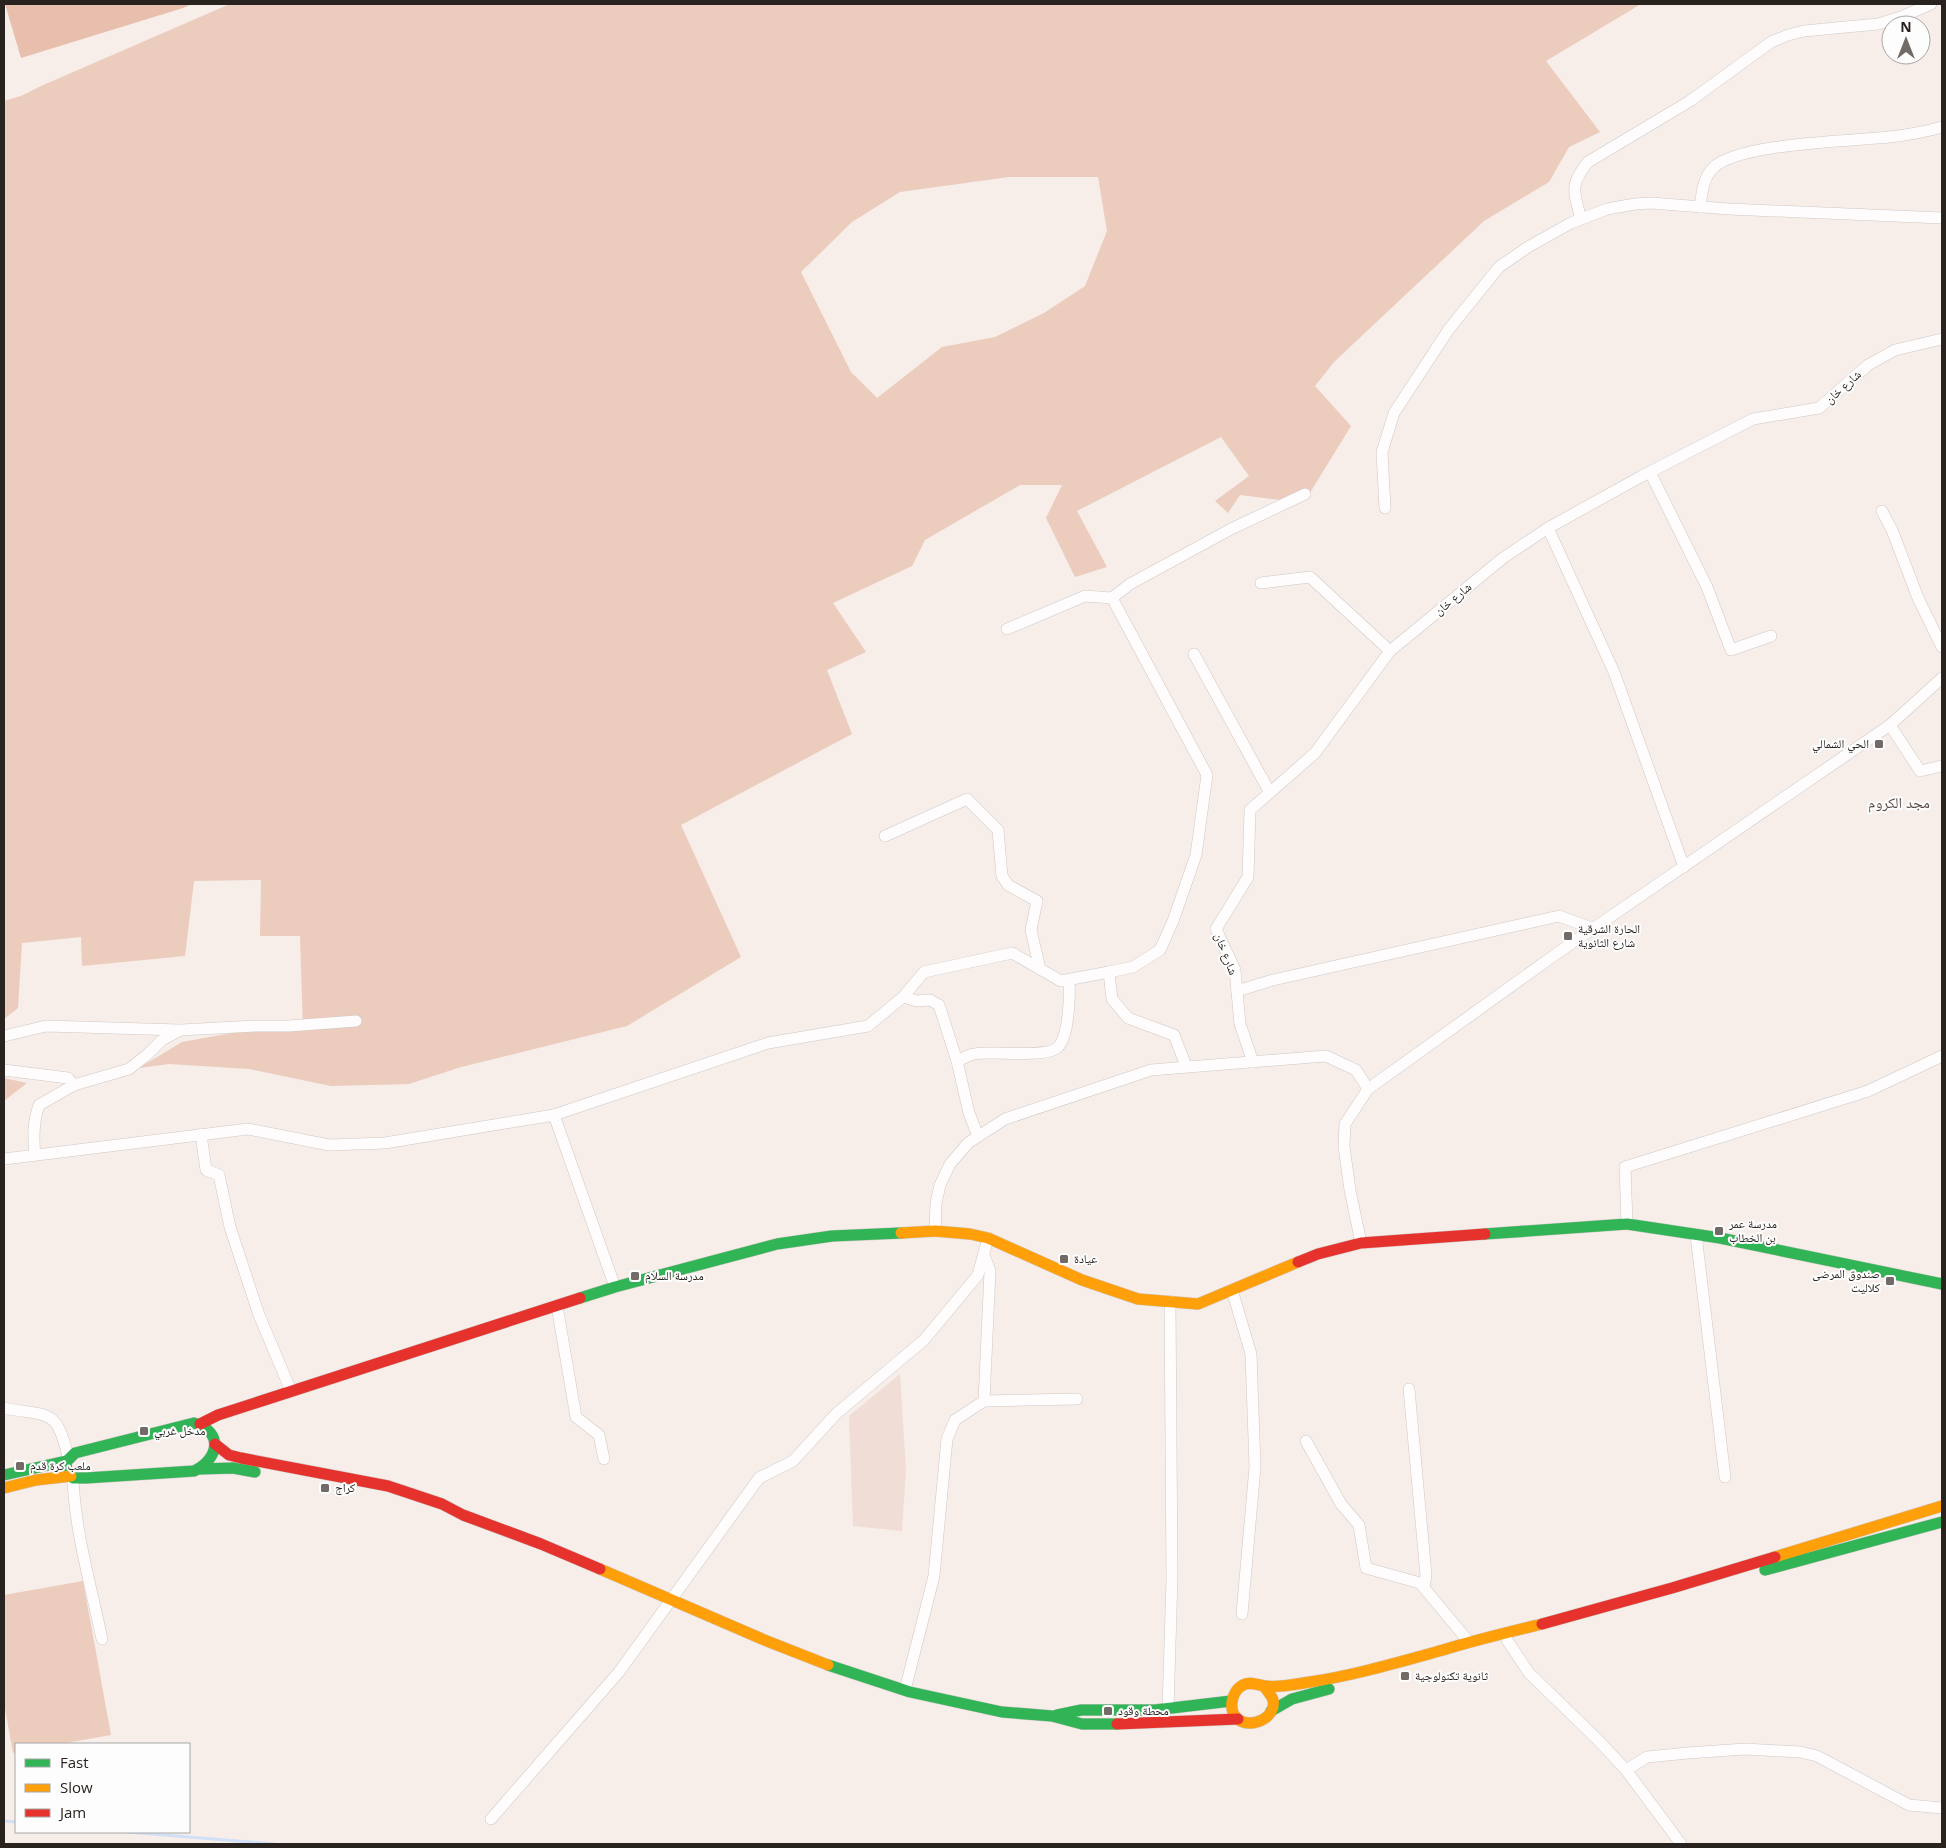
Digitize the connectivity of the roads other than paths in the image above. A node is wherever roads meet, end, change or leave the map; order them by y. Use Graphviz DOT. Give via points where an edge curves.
graph roads {
  1 [pos="1931,4"];
  2 [pos="1942,127"];
  3 [pos="1700,207"];
  4 [pos="1942,218"];
  5 [pos="1581,219"];
  6 [pos="1942,339"];
  7 [pos="1650,472"];
  8 [pos="1304,494"];
  9 [pos="1385,508"];
  10 [pos="1882,511"];
  11 [pos="1548,528"];
  12 [pos="1261,583"];
  13 [pos="1112,598"];
  14 [pos="1007,629"];
  15 [pos="1772,636"];
  16 [pos="1942,647"];
  17 [pos="1390,651"];
  18 [pos="1194,654"];
  19 [pos="1942,678"];
  20 [pos="1890,725"];
  21 [pos="1942,766"];
  22 [pos="1270,791"];
  23 [pos="885,836"];
  24 [pos="1684,867"];
  25 [pos="1594,929"];
  26 [pos="1040,969"];
  27 [pos="1109,972"];
  28 [pos="1069,980"];
  29 [pos="1237,991"];
  30 [pos="903,997"];
  31 [pos="356,1021"];
  32 [pos="181,1030"];
  33 [pos="4,1036"];
  34 [pos="1942,1056"];
  35 [pos="957,1061"];
  36 [pos="1253,1062"];
  37 [pos="1186,1066"];
  38 [pos="4,1070"];
  39 [pos="74,1085"];
  40 [pos="1368,1089"];
  41 [pos="554,1115"];
  42 [pos="201,1134"];
  43 [pos="978,1136"];
  44 [pos="35,1155"];
  45 [pos="4,1159"];
  46 [pos="1627,1224"];
  47 [pos="935,1231"];
  48 [pos="1696,1235"];
  49 [pos="988,1238"];
  50 [pos="1361,1243"];
  51 [pos="984,1255"];
  52 [pos="1942,1284"];
  53 [pos="615,1287"];
  54 [pos="1232,1290"];
  55 [pos="1170,1301"];
  56 [pos="557,1306"];
  57 [pos="1409,1389"];
  58 [pos="291,1391"];
  59 [pos="1077,1399"];
  60 [pos="984,1401"];
  61 [pos="4,1408"];
  62 [pos="200,1424"];
  63 [pos="64,1436"];
  64 [pos="1306,1442"];
  65 [pos="214,1444"];
  66 [pos="81,1452"];
  67 [pos="67,1459"];
  68 [pos="604,1459"];
  69 [pos="200,1469"];
  70 [pos="4,1474"];
  71 [pos="72,1477"];
  72 [pos="1725,1478"];
  73 [pos="4,1488"];
  74 [pos="1942,1506"];
  75 [pos="462,1515"];
  76 [pos="1942,1522"];
  77 [pos="1424,1588"];
  78 [pos="671,1600"];
  79 [pos="1242,1614"];
  80 [pos="102,1639"];
  81 [pos="1507,1640"];
  82 [pos="1469,1642"];
  83 [pos="1265,1687"];
  84 [pos="905,1690"];
  85 [pos="1231,1701"];
  86 [pos="1168,1709"];
  87 [pos="1271,1711"];
  88 [pos="1052,1716"];
  89 [pos="1238,1719"];
  90 [pos="1626,1770"];
  91 [pos="1942,1808"];
  92 [pos="491,1819"];
  93 [pos="1681,1844"];
  1 -- 5 [label="street" via="1878,24 1804,31 1771,42 1701,94 1588,162 1575,182 1574,194"];
  2 -- 3 [label="street" via="1897,136 1808,143 1735,156 1714,166 1708,174"];
  3 -- 4 [label="street"];
  3 -- 5 [label="street" via="1634,204"];
  5 -- 9 [label="street" via="1528,247 1499,267 1449,329 1394,413 1382,452"];
  6 -- 7 [label="street, شارع خان" via="1896,350 1868,364 1819,408 1754,419"];
  7 -- 11 [label="street, شارع خان"];
  7 -- 15 [label="street" via="1707,588 1732,650"];
  8 -- 13 [label="street" via="1189,552 1130,584"];
  10 -- 16 [label="street"];
  11 -- 17 [label="street, شارع خان" via="1502,558"];
  11 -- 24 [label="street" via="1614,672"];
  12 -- 17 [label="street" via="1310,577"];
  13 -- 14 [label="street" via="1085,596"];
  13 -- 27 [label="street" via="1207,774 1196,855 1160,950 1133,967"];
  17 -- 22 [label="street, شارع خان" via="1315,753"];
  18 -- 22 [label="street"];
  19 -- 20 [label="street"];
  20 -- 21 [label="street" via="1920,771"];
  20 -- 24 [label="street"];
  22 -- 29 [label="street, شارع خان" via="1250,810 1248,876 1216,929 1235,970"];
  23 -- 26 [label="street" via="967,799 998,830 1002,876 1008,885 1037,901 1031,930"];
  24 -- 25 [label="street"];
  25 -- 29 [label="street" via="1559,916 1273,980"];
  25 -- 40 [label="street"];
  26 -- 28 [label="street" via="1061,981"];
  26 -- 30 [label="street" via="1012,953 924,972"];
  27 -- 28 [label="street"];
  27 -- 37 [label="street" via="1112,999 1128,1018 1174,1035"];
  28 -- 35 [label="street" via="1068,1017 1060,1046 1053,1051 1037,1053 974,1054"];
  29 -- 36 [label="street, شارع خان" via="1240,1024"];
  30 -- 35 [label="street" via="930,1000 939,1005"];
  30 -- 41 [label="street" via="868,1026 768,1043"];
  31 -- 32 [label="street"];
  32 -- 33 [label="street" via="46,1026"];
  32 -- 39 [label="street" via="162,1040 129,1068"];
  34 -- 46 [label="street" via="1868,1091 1625,1167"];
  35 -- 43 [label="street"];
  36 -- 37 [label="street"];
  36 -- 40 [label="street" via="1326,1056 1356,1070"];
  37 -- 43 [label="street" via="1150,1070 1005,1120"];
  38 -- 39 [label="street" via="68,1078"];
  39 -- 44 [label="street" via="39,1105 33,1132"];
  40 -- 50 [label="street" via="1345,1124 1344,1146"];
  41 -- 42 [label="street" via="385,1143 329,1145 248,1129"];
  41 -- 53 [label="street"];
  42 -- 44 [label="street"];
  42 -- 58 [label="street" via="206,1170 219,1175 230,1227 256,1306"];
  43 -- 47 [label="street" via="968,1142 950,1164 940,1185"];
  44 -- 45 [label="street"];
  46 -- 48 [label="street"];
  46 -- 50 [label="street"];
  47 -- 49 [label="street"];
  47 -- 53 [label="street" via="832,1236 777,1244"];
  48 -- 52 [label="street"];
  48 -- 72 [label="street"];
  49 -- 51 [label="street"];
  49 -- 55 [label="street" via="1082,1280 1138,1299"];
  50 -- 54 [label="street" via="1318,1254"];
  51 -- 60 [label="street" via="990,1271"];
  51 -- 78 [label="street" via="978,1275 924,1340 836,1414 793,1461 759,1478"];
  53 -- 56 [label="street"];
  54 -- 55 [label="street" via="1198,1304"];
  54 -- 79 [label="street" via="1251,1354 1256,1467"];
  55 -- 86 [label="street" via="1172,1578"];
  56 -- 58 [label="street"];
  56 -- 68 [label="street" via="576,1417 599,1435"];
  57 -- 77 [label="street" via="1426,1575"];
  58 -- 62 [label="street" via="218,1414"];
  59 -- 60 [label="street"];
  60 -- 84 [label="street" via="956,1420 947,1439 934,1576"];
  61 -- 63 [label="street" via="50,1417"];
  62 -- 65 [label="street" via="212,1434"];
  62 -- 66 [label="street" via="174,1426"];
  63 -- 66 [label="street"];
  63 -- 67 [label="street"];
  64 -- 77 [label="street" via="1341,1504 1359,1525 1366,1568 1420,1583"];
  65 -- 69 [label="street" via="208,1465"];
  65 -- 75 [label="street" via="241,1458 388,1486 442,1504"];
  66 -- 67 [label="street"];
  67 -- 70 [label="street"];
  67 -- 71 [label="street" via="67,1474"];
  69 -- 71 [label="street" via="194,1472"];
  69 -- 75 [label="street" via="233,1468 371,1493"];
  71 -- 73 [label="street" via="36,1480"];
  71 -- 80 [label="street" via="81,1545"];
  74 -- 82 [label="street" via="1702,1579"];
  75 -- 78 [label="street" via="541,1544"];
  76 -- 81 [label="street"];
  77 -- 82 [label="street"];
  78 -- 84 [label="street" via="848,1673"];
  78 -- 92 [label="street" via="620,1672"];
  81 -- 87 [label="street" via="1292,1699"];
  81 -- 90 [label="street" via="1530,1674"];
  82 -- 83 [label="street" via="1368,1671"];
  83 -- 85 [label="street" via="1244,1684"];
  83 -- 87 [label="street" via="1272,1698"];
  84 -- 88 [label="street" via="1002,1712"];
  85 -- 86 [label="street"];
  85 -- 89 [label="street"];
  86 -- 88 [label="street" via="1081,1710"];
  87 -- 89 [label="street" via="1257,1724"];
  88 -- 89 [label="street" via="1082,1724"];
  90 -- 91 [label="street" via="1647,1757 1746,1748 1800,1752 1817,1756 1909,1806"];
  90 -- 93 [label="street"];
}
